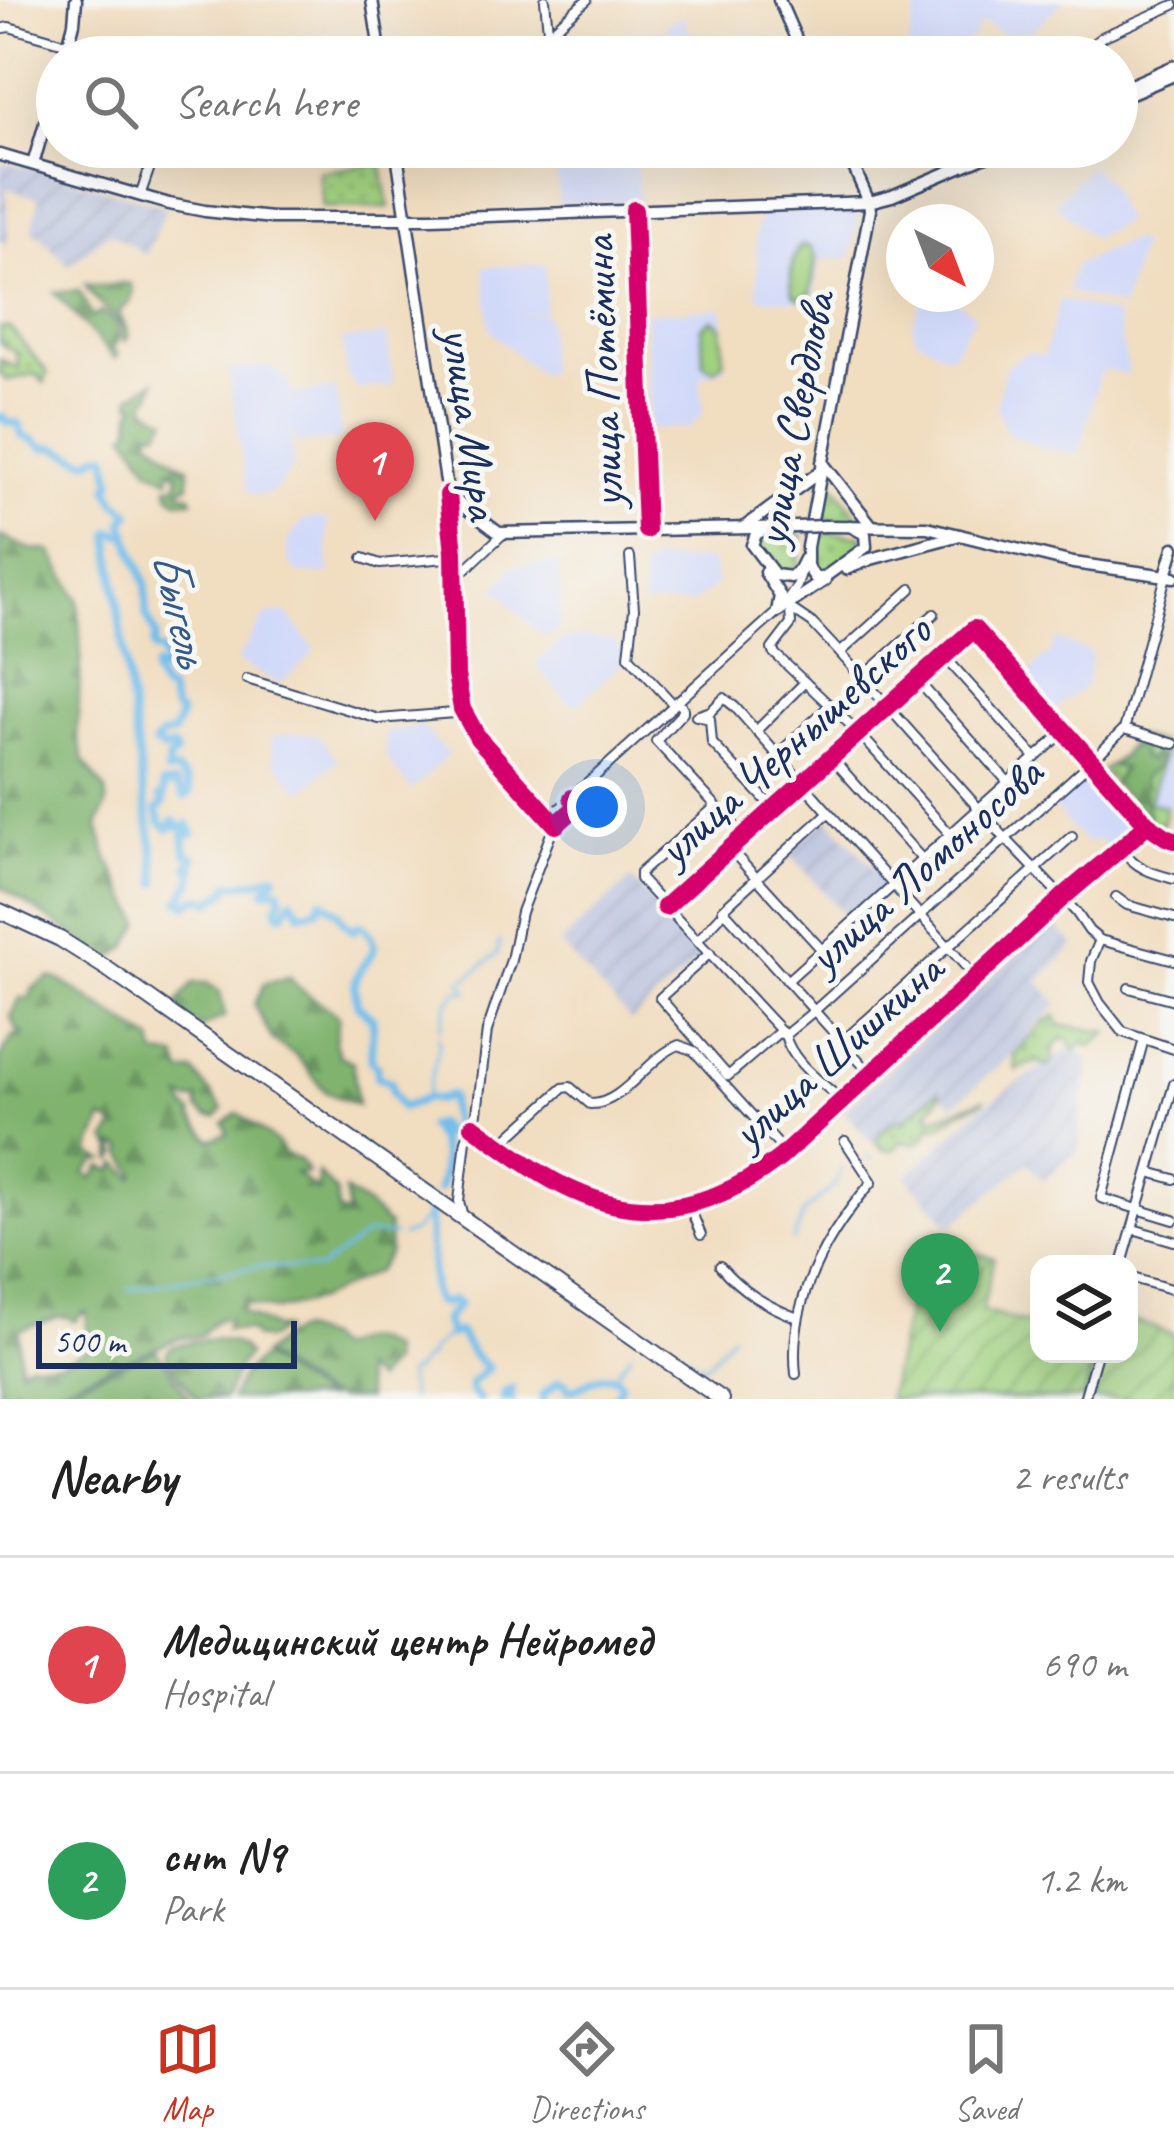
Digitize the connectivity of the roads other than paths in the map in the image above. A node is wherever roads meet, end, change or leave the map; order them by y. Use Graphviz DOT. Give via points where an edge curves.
graph roads {
  1 [pos="76,0"];
  2 [pos="371,0"];
  3 [pos="545,0"];
  4 [pos="587,0"];
  5 [pos="779,0"];
  6 [pos="1174,5"];
  7 [pos="0,28"];
  8 [pos="551,32"];
  9 [pos="70,36"];
  10 [pos="377,36"];
  11 [pos="549,36"];
  12 [pos="795,36"];
  13 [pos="1104,36"];
  14 [pos="36,38"];
  15 [pos="1174,70"];
  16 [pos="1138,86"];
  17 [pos="36,154"];
  18 [pos="0,155"];
  19 [pos="33,164"];
  20 [pos="36,165"];
  21 [pos="46,168"];
  22 [pos="150,168"];
  23 [pos="400,168"];
  24 [pos="852,168"];
  25 [pos="942,168"];
  26 [pos="958,168"];
  27 [pos="140,196"];
  28 [pos="864,201"];
  29 [pos="634,210"];
  30 [pos="408,218"];
  31 [pos="821,467"];
  32 [pos="800,487"];
  33 [pos="448,495"];
  34 [pos="816,499"];
  35 [pos="761,514"];
  36 [pos="850,526"];
  37 [pos="872,526"];
  38 [pos="776,527"];
  39 [pos="722,528"];
  40 [pos="742,528"];
  41 [pos="646,530"];
  42 [pos="504,533"];
  43 [pos="964,534"];
  44 [pos="1174,548"];
  45 [pos="805,553"];
  46 [pos="631,556"];
  47 [pos="452,558"];
  48 [pos="363,559"];
  49 [pos="1170,576"];
  50 [pos="454,580"];
  51 [pos="911,589"];
  52 [pos="785,609"];
  53 [pos="934,614"];
  54 [pos="840,653"];
  55 [pos="944,656"];
  56 [pos="862,677"];
  57 [pos="247,679"];
  58 [pos="917,680"];
  59 [pos="805,682"];
  60 [pos="675,703"];
  61 [pos="829,706"];
  62 [pos="887,706"];
  63 [pos="462,709"];
  64 [pos="683,712"];
  65 [pos="696,716"];
  66 [pos="756,731"];
  67 [pos="1064,731"];
  68 [pos="858,732"];
  69 [pos="1122,733"];
  70 [pos="1174,743"];
  71 [pos="777,755"];
  72 [pos="831,757"];
  73 [pos="1035,758"];
  74 [pos="1091,762"];
  75 [pos="1008,782"];
  76 [pos="802,783"];
  77 [pos="715,807"];
  78 [pos="978,808"];
  79 [pos="774,809"];
  80 [pos="828,813"];
  81 [pos="553,822"];
  82 [pos="1147,824"];
  83 [pos="950,834"];
  84 [pos="744,836"];
  85 [pos="1072,836"];
  86 [pos="1006,839"];
  87 [pos="1174,840"];
  88 [pos="730,848"];
  89 [pos="1122,849"];
  90 [pos="922,859"];
  91 [pos="1034,869"];
  92 [pos="757,878"];
  93 [pos="1174,879"];
  94 [pos="892,886"];
  95 [pos="1116,897"];
  96 [pos="1061,898"];
  97 [pos="665,907"];
  98 [pos="724,910"];
  99 [pos="0,914"];
  100 [pos="920,916"];
  101 [pos="1174,918"];
  102 [pos="1089,931"];
  103 [pos="698,940"];
  104 [pos="1100,940"];
  105 [pos="949,946"];
  106 [pos="822,950"];
  107 [pos="710,953"];
  108 [pos="1174,960"];
  109 [pos="1091,961"];
  110 [pos="976,978"];
  111 [pos="788,981"];
  112 [pos="1129,988"];
  113 [pos="1174,1000"];
  114 [pos="814,1011"];
  115 [pos="785,1036"];
  116 [pos="1144,1040"];
  117 [pos="843,1041"];
  118 [pos="1174,1049"];
  119 [pos="870,1073"];
  120 [pos="1174,1084"];
  121 [pos="1172,1100"];
  122 [pos="842,1101"];
  123 [pos="472,1126"];
  124 [pos="1160,1136"];
  125 [pos="1174,1140"];
  126 [pos="845,1141"];
  127 [pos="500,1145"];
  128 [pos="786,1153"];
  129 [pos="1149,1172"];
  130 [pos="401,1174"];
  131 [pos="1174,1179"];
  132 [pos="462,1180"];
  133 [pos="689,1205"];
  134 [pos="1139,1210"];
  135 [pos="1174,1220"];
  136 [pos="1133,1229"];
  137 [pos="485,1233"];
  138 [pos="701,1235"];
  139 [pos="1174,1241"];
  140 [pos="1125,1255"];
  141 [pos="720,1266"];
  142 [pos="1138,1280"];
  143 [pos="1174,1290"];
  144 [pos="798,1318"];
  145 [pos="1094,1363"];
  146 [pos="796,1374"];
  147 [pos="710,1399"];
  148 [pos="721,1399"];
  149 [pos="1084,1399"];
  1 -- 9 [label="main road"];
  2 -- 10 [label="main road"];
  3 -- 8 [label="street"];
  4 -- 8 [label="street"];
  5 -- 12 [label="main road"];
  6 -- 13 [label="street"];
  7 -- 14 [label="street"];
  8 -- 11 [label="street"];
  15 -- 16 [label="main road"];
  17 -- 19 [label="main road"];
  18 -- 19 [label="main road"];
  19 -- 20 [label="main road"];
  21 -- 27 [label="main road"];
  22 -- 27 [label="street"];
  23 -- 30 [label="main road, улица Мира"];
  24 -- 28 [label="main road"];
  25 -- 28 [label="main road"];
  26 -- 28 [label="main road"];
  27 -- 30 [label="main road" via="249,217"];
  28 -- 29 [label="main road"];
  28 -- 31 [label="main road, улица Свердлова"];
  29 -- 30 [label="main road"];
  29 -- 41 [label="street, улица Потёмина"];
  30 -- 33 [label="main road, улица Мира"];
  31 -- 32 [label="main road"];
  31 -- 34 [label="main road, улица Свердлова"];
  31 -- 37 [label="main road"];
  32 -- 34 [label="main road" via="809,486"];
  32 -- 35 [label="main road"];
  33 -- 42 [label="main road"];
  33 -- 47 [label="street, улица Мира"];
  34 -- 45 [label="main road, улица Свердлова"];
  35 -- 38 [label="main road" via="762,524"];
  35 -- 40 [label="main road"];
  36 -- 37 [label="main road"];
  36 -- 38 [label="main road, bridge"];
  36 -- 45 [label="main road" via="865,534 866,547 820,579"];
  37 -- 43 [label="main road"];
  38 -- 40 [label="main road"];
  38 -- 45 [label="main road" via="752,539 772,572 791,577"];
  39 -- 40 [label="main road"];
  39 -- 41 [label="main road"];
  39 -- 52 [label="main road" via="741,539"];
  41 -- 42 [label="main road"];
  42 -- 50 [label="street"];
  43 -- 49 [label="main road"];
  43 -- 52 [label="main road" via="854,565"];
  44 -- 49 [label="main road, улица Ломоносова"];
  45 -- 52 [label="street, улица Свердлова"];
  46 -- 60 [label="street" via="629,656"];
  47 -- 48 [label="street"];
  47 -- 50 [label="street, улица Мира"];
  49 -- 69 [label="street, улица Ломоносова"];
  50 -- 63 [label="street, улица Мира"];
  51 -- 54 [label="street"];
  52 -- 54 [label="street"];
  52 -- 59 [label="street" via="791,624 772,649"];
  52 -- 60 [label="street, улица Свердлова"];
  53 -- 56 [label="street"];
  54 -- 56 [label="street"];
  55 -- 58 [label="street, улица Чернышевского"];
  55 -- 67 [label="street, улица Чернышевского" via="974,629"];
  55 -- 73 [label="street"];
  56 -- 62 [label="street"];
  57 -- 63 [label="street" via="379,719"];
  58 -- 62 [label="street, улица Чернышевского"];
  58 -- 75 [label="street"];
  59 -- 61 [label="street"];
  59 -- 66 [label="street"];
  60 -- 64 [label="street"];
  60 -- 81 [label="street, улица Свердлова"];
  61 -- 68 [label="street"];
  61 -- 71 [label="street"];
  62 -- 68 [label="street, улица Чернышевского"];
  62 -- 78 [label="street"];
  63 -- 81 [label="street, улица Мира"];
  64 -- 65 [label="street"];
  64 -- 77 [label="street" via="656,741"];
  65 -- 66 [label="street" via="724,698"];
  65 -- 79 [label="street" via="710,719 712,743"];
  66 -- 71 [label="street"];
  67 -- 73 [label="street"];
  67 -- 74 [label="street"];
  68 -- 72 [label="street, улица Чернышевского"];
  68 -- 83 [label="street"];
  69 -- 70 [label="street"];
  69 -- 74 [label="street, улица Ломоносова"];
  71 -- 76 [label="street"];
  72 -- 76 [label="street, улица Чернышевского"];
  72 -- 90 [label="street"];
  73 -- 75 [label="street"];
  74 -- 82 [label="street"];
  74 -- 86 [label="street, улица Ломоносова"];
  75 -- 78 [label="street"];
  76 -- 79 [label="street, улица Чернышевского"];
  76 -- 80 [label="street"];
  77 -- 84 [label="street"];
  77 -- 97 [label="street" via="640,873"];
  78 -- 83 [label="street"];
  78 -- 86 [label="street"];
  79 -- 84 [label="street, улица Чернышевского"];
  80 -- 92 [label="street"];
  80 -- 94 [label="street"];
  81 -- 123 [label="street" via="487,1031"];
  82 -- 87 [label="street"];
  82 -- 89 [label="street, улица Шишкина"];
  83 -- 90 [label="street"];
  84 -- 88 [label="street, улица Чернышевского"];
  85 -- 91 [label="street"];
  86 -- 91 [label="street"];
  86 -- 100 [label="street, улица Ломоносова"];
  88 -- 92 [label="street"];
  88 -- 97 [label="street, улица Чернышевского"];
  89 -- 93 [label="street" via="1145,871"];
  89 -- 96 [label="street, улица Шишкина"];
  90 -- 94 [label="street"];
  91 -- 96 [label="street"];
  91 -- 105 [label="street"];
  92 -- 98 [label="street"];
  92 -- 106 [label="street"];
  94 -- 100 [label="street"];
  94 -- 106 [label="street"];
  95 -- 101 [label="street"];
  96 -- 102 [label="street"];
  96 -- 110 [label="street, улица Шишкина"];
  97 -- 103 [label="street"];
  98 -- 103 [label="street"];
  98 -- 111 [label="street"];
  99 -- 130 [label="highway" via="106,968"];
  99 -- 147 [label="highway" via="101,973"];
  100 -- 105 [label="street"];
  100 -- 114 [label="street, улица Ломоносова"];
  102 -- 104 [label="street"];
  102 -- 109 [label="street"];
  103 -- 107 [label="street"];
  104 -- 108 [label="street"];
  104 -- 109 [label="street"];
  105 -- 110 [label="street"];
  105 -- 117 [label="street"];
  106 -- 111 [label="street"];
  107 -- 115 [label="street"];
  107 -- 115 [label="street, улица Ломоносова" via="660,998 700,1046 728,1076 778,1033"];
  109 -- 116 [label="street" via="1089,982 1100,1003 1123,1032"];
  110 -- 119 [label="street, улица Шишкина"];
  111 -- 114 [label="street"];
  112 -- 113 [label="street"];
  114 -- 115 [label="street, улица Ломоносова"];
  114 -- 117 [label="street"];
  115 -- 122 [label="street"];
  116 -- 118 [label="street"];
  116 -- 134 [label="street" via="1101,1198"];
  117 -- 119 [label="street"];
  119 -- 122 [label="street, улица Шишкина"];
  120 -- 121 [label="street"];
  121 -- 124 [label="street"];
  122 -- 128 [label="street, улица Шишкина"];
  123 -- 127 [label="street, улица Шишкина"];
  123 -- 132 [label="street"];
  124 -- 125 [label="street"];
  124 -- 129 [label="street"];
  126 -- 144 [label="street" via="872,1182 827,1240"];
  127 -- 128 [label="street" via="562,1088 605,1103 679,1045 694,1051"];
  127 -- 133 [label="street, улица Шишкина" via="597,1200"];
  128 -- 133 [label="street, улица Шишкина" via="744,1184"];
  129 -- 131 [label="street"];
  129 -- 134 [label="street"];
  130 -- 132 [label="street" via="446,1197"];
  130 -- 137 [label="highway"];
  132 -- 137 [label="street" via="460,1210"];
  133 -- 138 [label="street"];
  134 -- 135 [label="street"];
  134 -- 136 [label="street"];
  136 -- 139 [label="street"];
  136 -- 140 [label="street"];
  137 -- 148 [label="highway"];
  141 -- 144 [label="street" via="743,1290"];
  142 -- 143 [label="street"];
  144 -- 146 [label="street"];
  145 -- 149 [label="street"];
}
